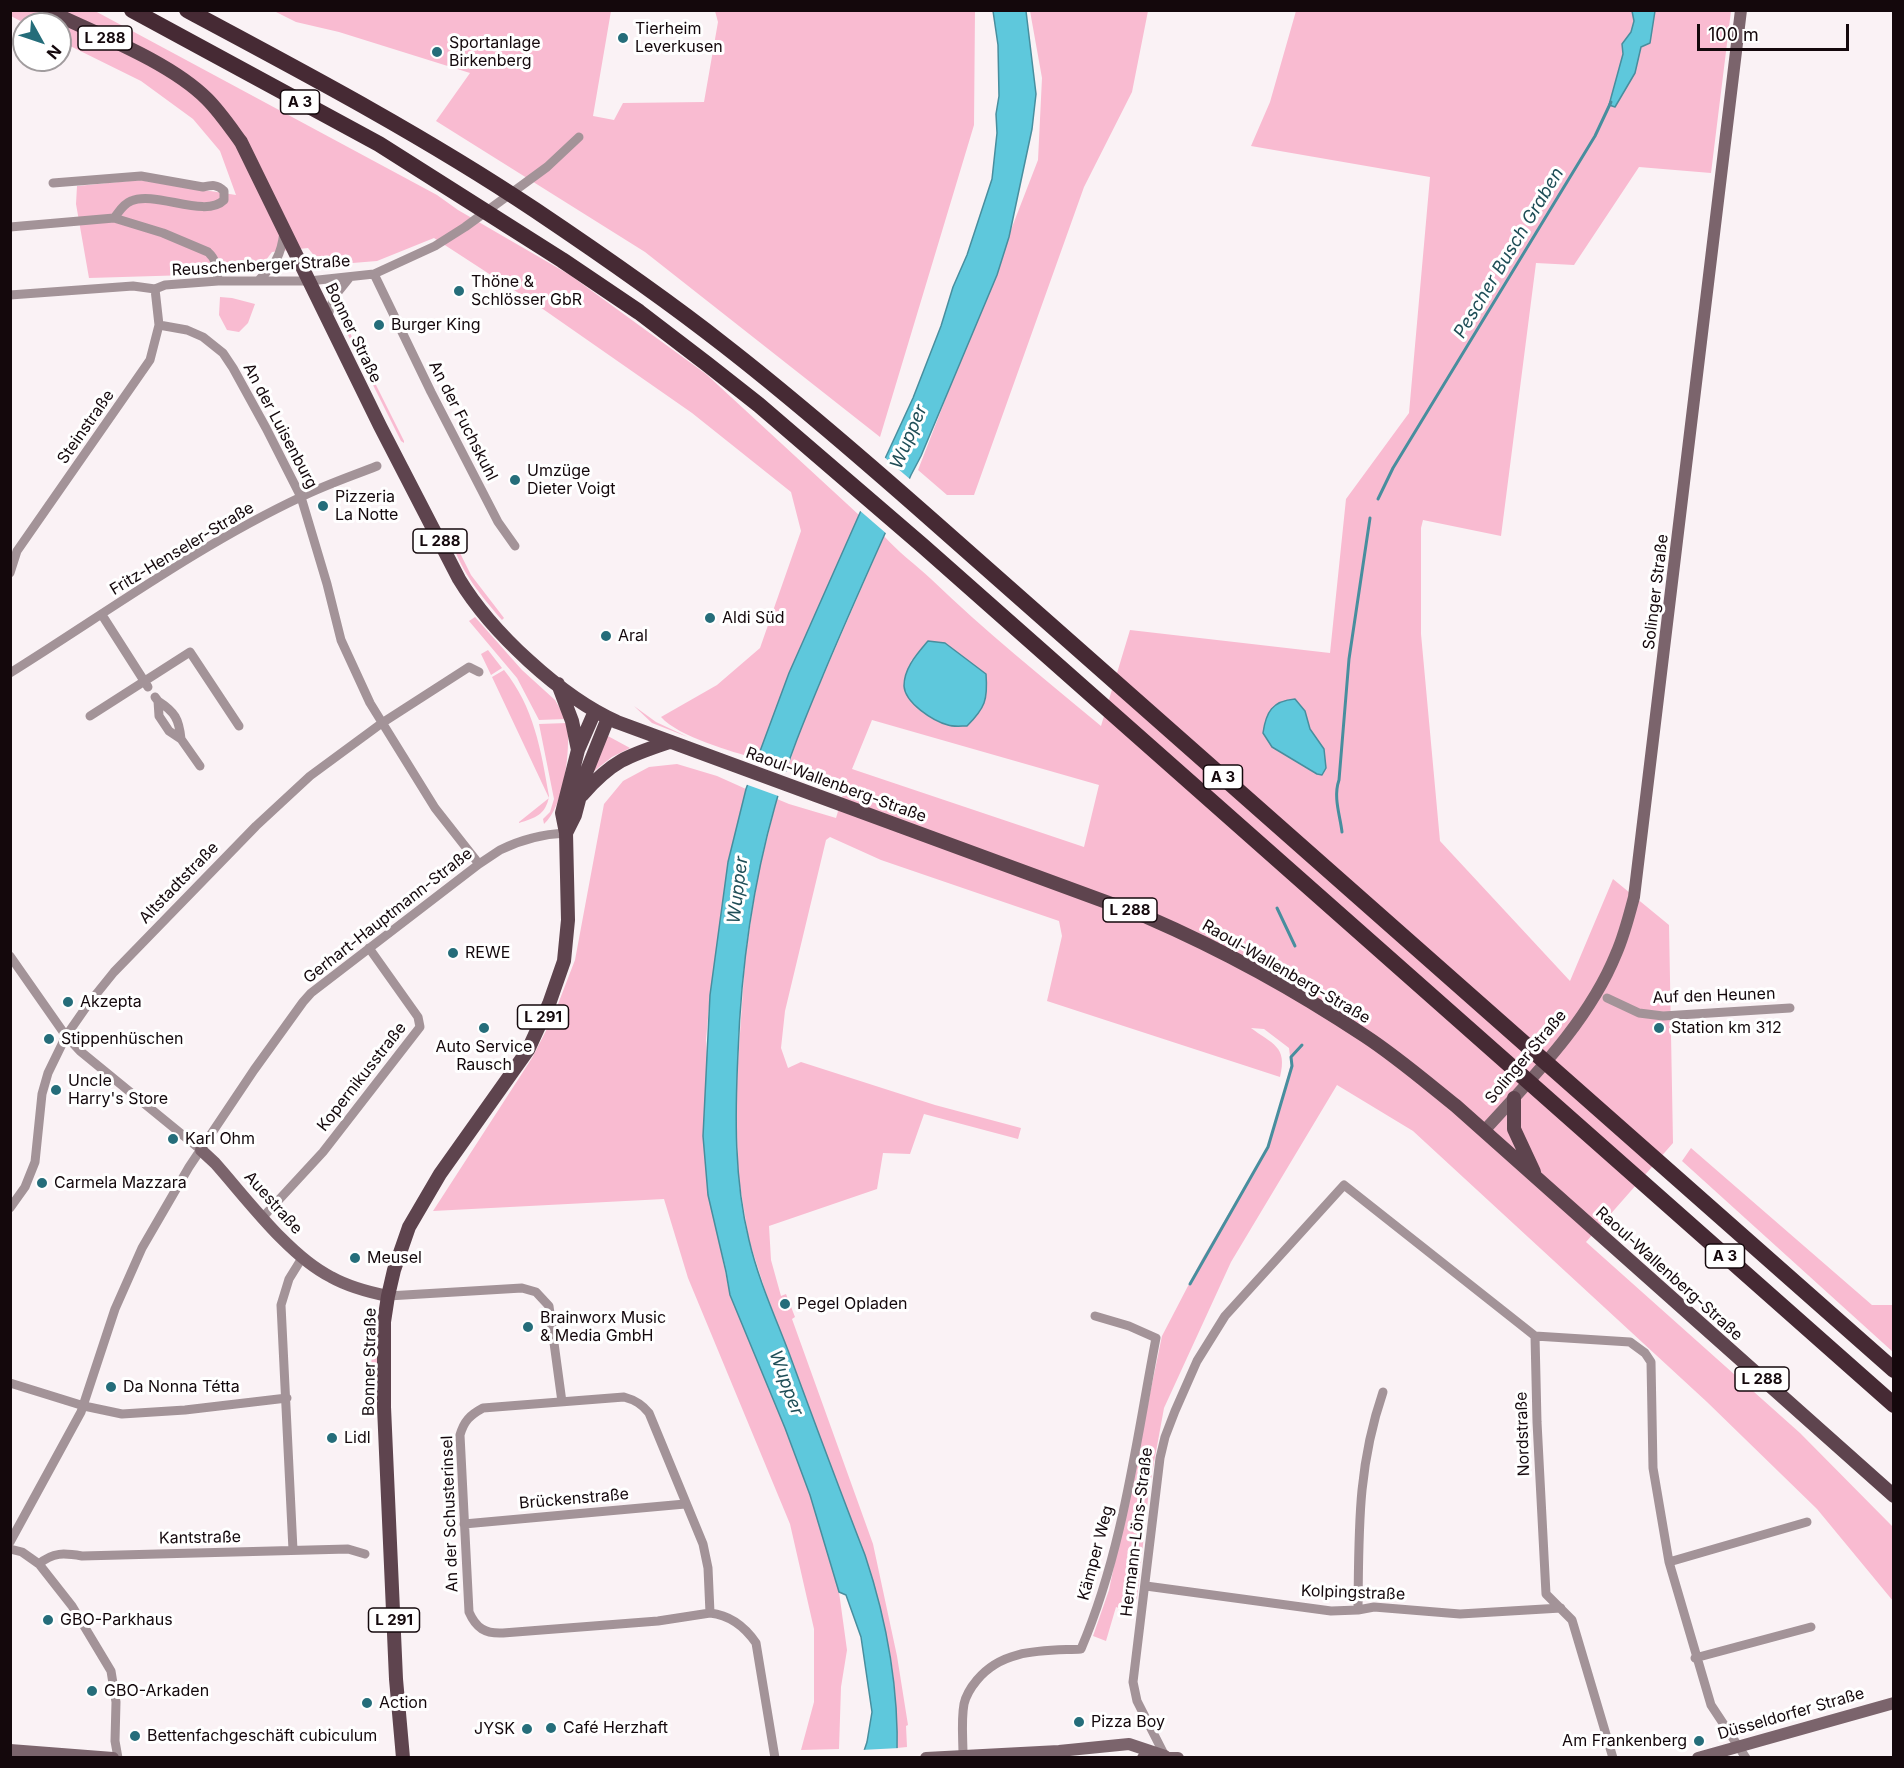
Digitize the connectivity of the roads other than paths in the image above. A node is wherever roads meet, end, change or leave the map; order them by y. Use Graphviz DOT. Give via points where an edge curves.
graph roads {
  1 [pos="47,10"];
  2 [pos="132,10"];
  3 [pos="188,10"];
  4 [pos="1742,10"];
  5 [pos="579,137"];
  6 [pos="53,183"];
  7 [pos="114,218"];
  8 [pos="10,227"];
  9 [pos="284,232"];
  10 [pos="374,274"];
  11 [pos="350,277"];
  12 [pos="218,281"];
  13 [pos="258,281"];
  14 [pos="309,281"];
  15 [pos="155,289"];
  16 [pos="10,295"];
  17 [pos="327,318"];
  18 [pos="159,325"];
  19 [pos="377,466"];
  20 [pos="301,497"];
  21 [pos="515,546"];
  22 [pos="10,573"];
  23 [pos="102,615"];
  24 [pos="479,672"];
  25 [pos="10,673"];
  26 [pos="146,684"];
  27 [pos="558,684"];
  28 [pos="156,699"];
  29 [pos="602,715"];
  30 [pos="90,716"];
  31 [pos="382,723"];
  32 [pos="239,726"];
  33 [pos="669,742"];
  34 [pos="578,750"];
  35 [pos="200,766"];
  36 [pos="579,799"];
  37 [pos="566,833"];
  38 [pos="479,864"];
  39 [pos="369,948"];
  40 [pos="10,956"];
  41 [pos="1607,998"];
  42 [pos="1790,1008"];
  43 [pos="66,1036"];
  44 [pos="1514,1098"];
  45 [pos="1484,1131"];
  46 [pos="201,1150"];
  47 [pos="1538,1179"];
  48 [pos="10,1208"];
  49 [pos="263,1217"];
  50 [pos="302,1258"];
  51 [pos="388,1296"];
  52 [pos="1095,1316"];
  53 [pos="1535,1336"];
  54 [pos="1893,1370"];
  55 [pos="10,1383"];
  56 [pos="1383,1392"];
  57 [pos="287,1398"];
  58 [pos="562,1402"];
  59 [pos="1893,1405"];
  60 [pos="84,1406"];
  61 [pos="1893,1496"];
  62 [pos="686,1504"];
  63 [pos="1807,1522"];
  64 [pos="464,1524"];
  65 [pos="10,1542"];
  66 [pos="10,1549"];
  67 [pos="293,1550"];
  68 [pos="365,1554"];
  69 [pos="1669,1562"];
  70 [pos="39,1564"];
  71 [pos="1146,1586"];
  72 [pos="1561,1608"];
  73 [pos="1358,1610"];
  74 [pos="710,1613"];
  75 [pos="1811,1627"];
  76 [pos="1695,1658"];
  77 [pos="1893,1703"];
  78 [pos="1739,1746"];
  79 [pos="10,1750"];
  80 [pos="963,1756"];
  81 [pos="1165,1757"];
  82 [pos="113,1758"];
  83 [pos="118,1758"];
  84 [pos="403,1758"];
  85 [pos="776,1758"];
  86 [pos="926,1758"];
  87 [pos="1143,1758"];
  88 [pos="1178,1758"];
  89 [pos="1613,1758"];
  90 [pos="1698,1758"];
  91 [pos="1746,1758"];
  1 -- 9 [label="main road, Bonner Straße / L 288" via="163,67 207,99 241,142"];
  2 -- 59 [label="highway, A 3" via="379,144 510,225 639,312 716,370 923,546"];
  3 -- 54 [label="highway, A 3" via="389,120 494,184 714,337 933,520"];
  4 -- 44 [label="main road, Solinger Straße" via="1634,897 1623,937 1606,974 1576,1024"];
  5 -- 10 [label="street, Reuschenberger Straße" via="547,167 465,227 435,246"];
  6 -- 7 [label="street" via="141,176 203,187 213,185 224,191 224,200 216,205 132,200"];
  7 -- 8 [label="street"];
  7 -- 12 [label="street" via="208,252 216,263"];
  9 -- 13 [label="street" via="277,260"];
  9 -- 14 [label="main road, Bonner Straße / L 288"];
  10 -- 11 [label="street, Reuschenberger Straße"];
  10 -- 21 [label="street, An der Fuchskuhl" via="430,392 498,522"];
  11 -- 14 [label="street, Reuschenberger Straße"];
  11 -- 17 [label="street" via="334,297"];
  12 -- 13 [label="street, Reuschenberger Straße"];
  12 -- 15 [label="street, Reuschenberger Straße"];
  13 -- 14 [label="street, Reuschenberger Straße"];
  14 -- 17 [label="main road, Bonner Straße / L 288"];
  15 -- 16 [label="street, Reuschenberger Straße" via="133,286"];
  15 -- 18 [label="street, Steinstraße"];
  17 -- 27 [label="main road, Bonner Straße / L 288" via="470,597 512,645"];
  18 -- 20 [label="street, An der Luisenburg" via="203,337 223,353"];
  18 -- 22 [label="street, Steinstraße" via="150,360 17,551"];
  19 -- 20 [label="street, Fritz-Henseler-Straße"];
  20 -- 23 [label="street, Fritz-Henseler-Straße" via="199,553"];
  20 -- 31 [label="street, An der Luisenburg" via="340,640"];
  23 -- 25 [label="street, Fritz-Henseler-Straße"];
  23 -- 26 [label="street"];
  24 -- 31 [label="street, Altstadtstraße" via="469,667"];
  26 -- 30 [label="street"];
  26 -- 32 [label="street" via="190,652"];
  27 -- 29 [label="main road, Bonner Straße / L 288"];
  27 -- 34 [label="main road"];
  28 -- 35 [label="street" via="180,723 181,739"];
  29 -- 33 [label="main road, Bonner Straße / L 288"];
  29 -- 34 [label="main road, Bonner Straße / L 291"];
  29 -- 36 [label="main road, Bonner Straße / L 291"];
  31 -- 38 [label="street, An der Luisenburg" via="435,808"];
  31 -- 43 [label="street, Altstadtstraße" via="317,771 256,826 114,972"];
  33 -- 36 [label="main road" via="619,760"];
  33 -- 45 [label="main road, Raoul-Wallenberg-Straße / L 288" via="1105,901 1193,937 1315,1004 1364,1036"];
  34 -- 37 [label="main road, Bonner Straße / L 291" via="562,813"];
  36 -- 37 [label="main road, Bonner Straße / L 291"];
  37 -- 38 [label="street, Gerhart-Hauptmann-Straße" via="510,845"];
  37 -- 51 [label="main road, Bonner Straße / L 291" via="568,920 564,961 549,1004 528,1050 440,1174 409,1227"];
  38 -- 39 [label="street, Gerhart-Hauptmann-Straße"];
  39 -- 46 [label="street, Gerhart-Hauptmann-Straße" via="303,1002"];
  39 -- 49 [label="street, Kopernikusstraße" via="421,1025 323,1152"];
  40 -- 43 [label="street"];
  41 -- 42 [label="street, Auf den Heunen" via="1639,1013 1663,1016"];
  43 -- 46 [label="street, Auestraße"];
  43 -- 48 [label="street, Altstadtstraße" via="42,1094 32,1173"];
  44 -- 45 [label="main road, Solinger Straße"];
  44 -- 47 [label="main road" via="1514,1129"];
  45 -- 47 [label="main road, Raoul-Wallenberg-Straße / L 288"];
  46 -- 49 [label="main road, Auestraße"];
  46 -- 60 [label="street, Gerhart-Hauptmann-Straße" via="123,1287"];
  47 -- 61 [label="main road, Raoul-Wallenberg-Straße / L 288"];
  49 -- 50 [label="main road, Auestraße"];
  50 -- 51 [label="main road, Auestraße" via="348,1285"];
  50 -- 57 [label="street" via="289,1279 281,1305"];
  51 -- 58 [label="street" via="522,1288 536,1292 549,1306"];
  51 -- 84 [label="main road, Bonner Straße / L 291" via="384,1322 384,1407"];
  52 -- 80 [label="street, Kämper Weg" via="1156,1338 1124,1507 1103,1588 1081,1649 1019,1654 1004,1658 983,1672 965,1701"];
  53 -- 69 [label="street" via="1630,1342 1651,1362 1653,1468"];
  53 -- 71 [label="street, Hermann-Löns-Straße" via="1344,1185 1225,1316 1197,1361 1162,1449"];
  53 -- 72 [label="street, Nordstraße" via="1546,1594"];
  55 -- 60 [label="street"];
  56 -- 73 [label="street" via="1366,1450 1361,1487"];
  57 -- 60 [label="street" via="122,1414"];
  57 -- 67 [label="street"];
  58 -- 62 [label="street" via="624,1397 644,1406"];
  58 -- 64 [label="street, An der Schusterinsel" via="483,1408 471,1414 460,1435"];
  60 -- 65 [label="street, Gerhart-Hauptmann-Straße"];
  62 -- 64 [label="street, Brückenstraße"];
  62 -- 74 [label="street" via="703,1544"];
  63 -- 69 [label="street"];
  64 -- 74 [label="street, An der Schusterinsel" via="469,1612 480,1629 490,1634 658,1621"];
  66 -- 70 [label="street"];
  67 -- 68 [label="street, Kantstraße" via="348,1549"];
  67 -- 70 [label="street, Kantstraße" via="82,1556 60,1553"];
  69 -- 76 [label="street"];
  70 -- 83 [label="street" via="72,1606 111,1671"];
  71 -- 73 [label="street, Kolpingstraße" via="1300,1608"];
  71 -- 81 [label="street, Hermann-Löns-Straße" via="1133,1682 1137,1701"];
  72 -- 73 [label="street, Kolpingstraße" via="1460,1614 1374,1607"];
  72 -- 89 [label="street, Nordstraße" via="1572,1620"];
  74 -- 85 [label="street" via="730,1619 756,1643"];
  75 -- 76 [label="street"];
  76 -- 78 [label="street" via="1711,1705"];
  77 -- 78 [label="main road, Düsseldorfer Straße"];
  78 -- 90 [label="main road, Düsseldorfer Straße"];
  78 -- 91 [label="street"];
  79 -- 82 [label="main road"];
  80 -- 81 [label="main road" via="1129,1744"];
  80 -- 86 [label="main road"];
  81 -- 87 [label="main road"];
  81 -- 88 [label="main road"];
}
